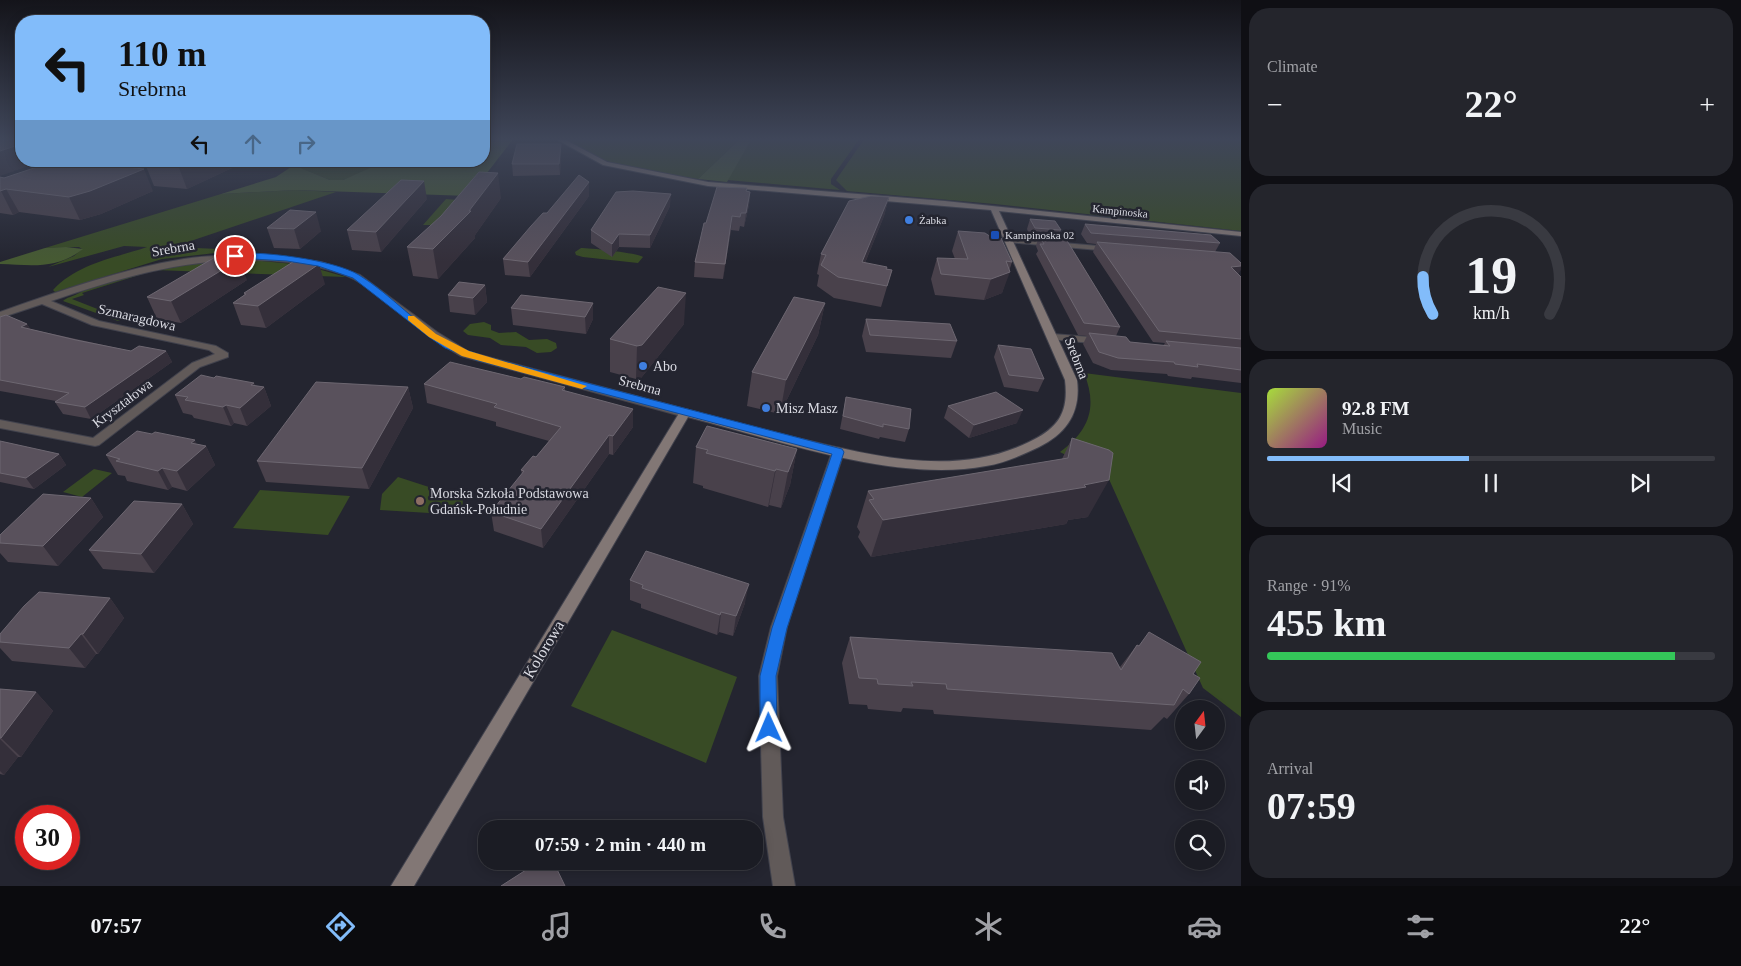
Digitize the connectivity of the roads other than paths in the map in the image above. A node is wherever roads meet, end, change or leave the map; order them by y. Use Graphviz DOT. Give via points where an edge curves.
graph roads {
  1 [pos="684,179"];
  2 [pos="994,209"];
  3 [pos="1241,234"];
  4 [pos="1008,240"];
  5 [pos="1116,249"];
  6 [pos="44,300"];
  7 [pos="0,316"];
  8 [pos="1052,337"];
  9 [pos="1110,342"];
  10 [pos="224,355"];
  11 [pos="686,413"];
  12 [pos="0,424"];
  13 [pos="838,452"];
  14 [pos="402,886"];
  15 [pos="784,886"];
  1 -- 2 [label="street, Kampinoska"];
  2 -- 3 [label="street, Kampinoska"];
  2 -- 4 [label="street, Srebrna"];
  4 -- 5 [label="street"];
  4 -- 8 [label="street, Srebrna"];
  6 -- 7 [label="street, Srebrna"];
  6 -- 10 [label="street, Szmaragdowa" via="96,323 212,348"];
  6 -- 11 [label="street, Srebrna" via="122,274 179,261 249,256 320,264 363,280 432,336 465,354"];
  8 -- 9 [label="street"];
  8 -- 13 [label="street, Srebrna" via="1071,380 1074,398 1064,423 1032,447 1004,458 968,465 923,467 880,462"];
  10 -- 12 [label="street, Kryształowa" via="196,365 95,442"];
  11 -- 13 [label="street, Srebrna"];
  11 -- 14 [label="street, Kolorowa"];
  13 -- 15 [label="street" via="795,576 768,676 773,817"];
}
